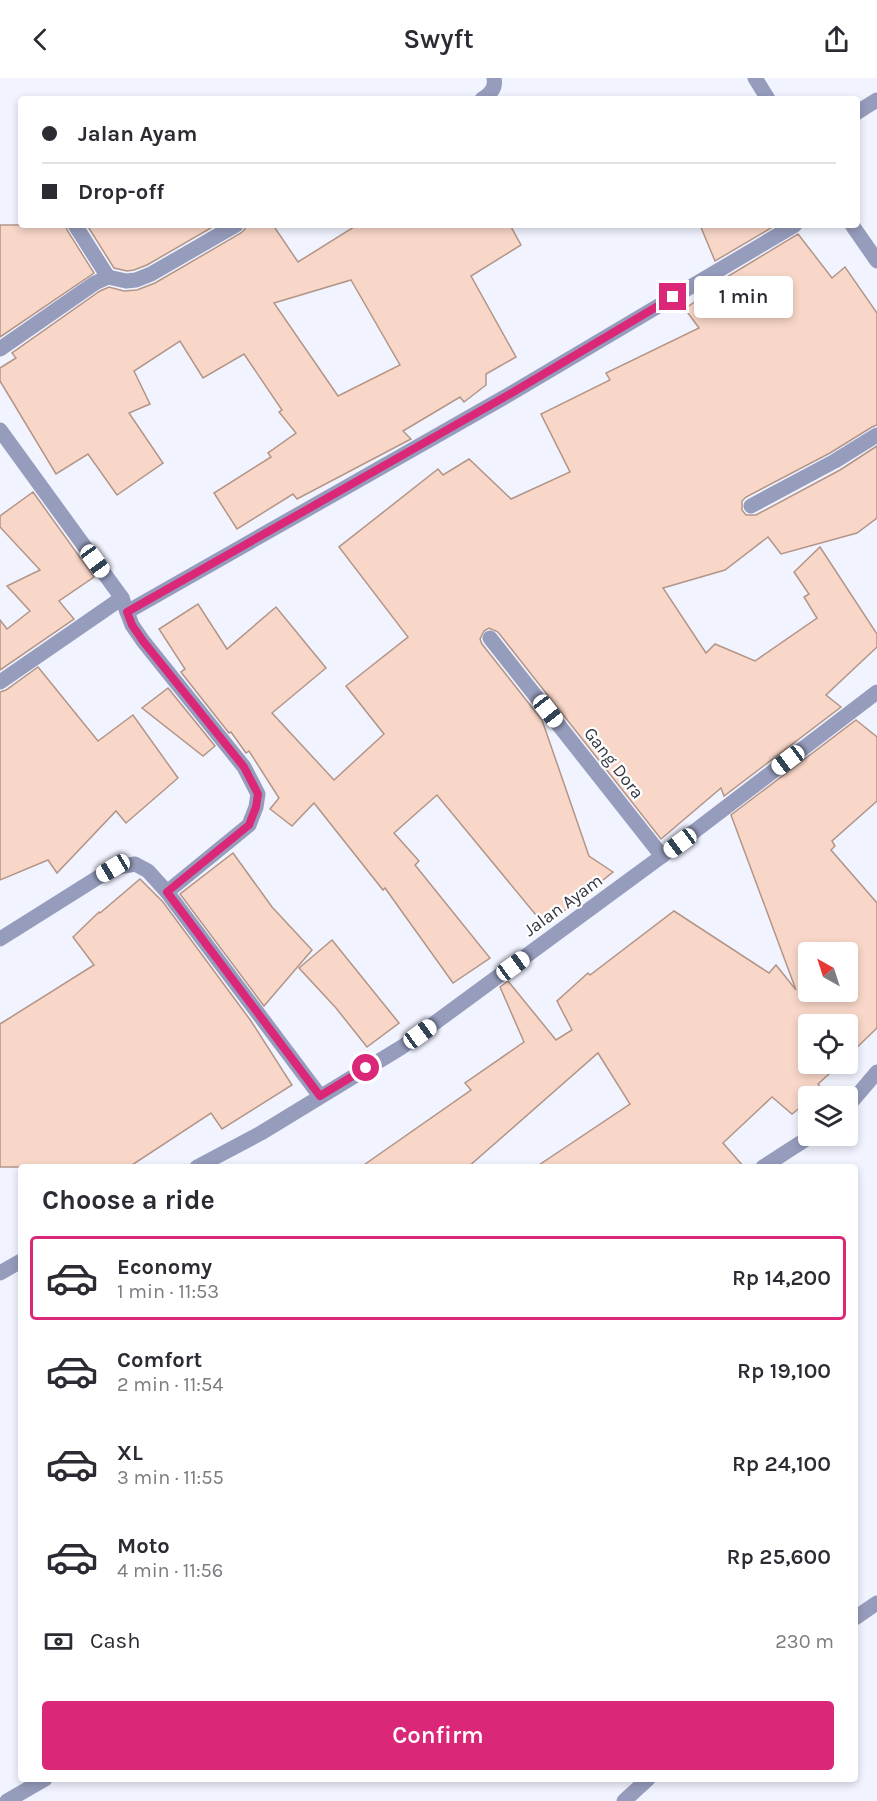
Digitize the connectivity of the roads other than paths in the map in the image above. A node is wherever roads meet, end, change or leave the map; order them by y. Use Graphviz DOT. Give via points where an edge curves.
graph roads {
  1 [pos="494,78"];
  2 [pos="756,78"];
  3 [pos="486,96"];
  4 [pos="766,96"];
  5 [pos="877,100"];
  6 [pos="860,111"];
  7 [pos="77,228"];
  8 [pos="231,228"];
  9 [pos="790,228"];
  10 [pos="854,228"];
  11 [pos="877,261"];
  12 [pos="108,277"];
  13 [pos="0,349"];
  14 [pos="0,430"];
  15 [pos="877,435"];
  16 [pos="751,506"];
  17 [pos="124,605"];
  18 [pos="490,638"];
  19 [pos="0,682"];
  20 [pos="877,692"];
  21 [pos="662,856"];
  22 [pos="167,892"];
  23 [pos="0,939"];
  24 [pos="877,1072"];
  25 [pos="858,1094"];
  26 [pos="320,1096"];
  27 [pos="798,1144"];
  28 [pos="203,1164"];
  29 [pos="768,1164"];
  30 [pos="18,1263"];
  31 [pos="0,1273"];
  32 [pos="877,1603"];
  33 [pos="858,1616"];
  34 [pos="40,1782"];
  35 [pos="645,1782"];
  36 [pos="7,1801"];
  37 [pos="624,1801"];
  1 -- 3 [label="street" via="494,87"];
  2 -- 4 [label="street"];
  5 -- 6 [label="street"];
  7 -- 12 [label="street"];
  8 -- 12 [label="street" via="136,280"];
  9 -- 17 [label="street" via="510,394"];
  10 -- 11 [label="street"];
  12 -- 13 [label="street"];
  14 -- 17 [label="street"];
  15 -- 16 [label="street"];
  17 -- 19 [label="street"];
  17 -- 22 [label="street" via="143,641 244,767 258,794 249,825"];
  18 -- 21 [label="street, Gang Dora"];
  20 -- 21 [label="street, Jalan Ayam"];
  21 -- 26 [label="street, Jalan Ayam" via="402,1047"];
  22 -- 23 [label="street" via="148,871 135,864 113,868"];
  22 -- 26 [label="street"];
  24 -- 25 [label="street"];
  26 -- 28 [label="street, Jalan Ayam"];
  27 -- 29 [label="street"];
  30 -- 31 [label="street"];
  32 -- 33 [label="street"];
  34 -- 36 [label="street"];
  35 -- 37 [label="street"];
}
